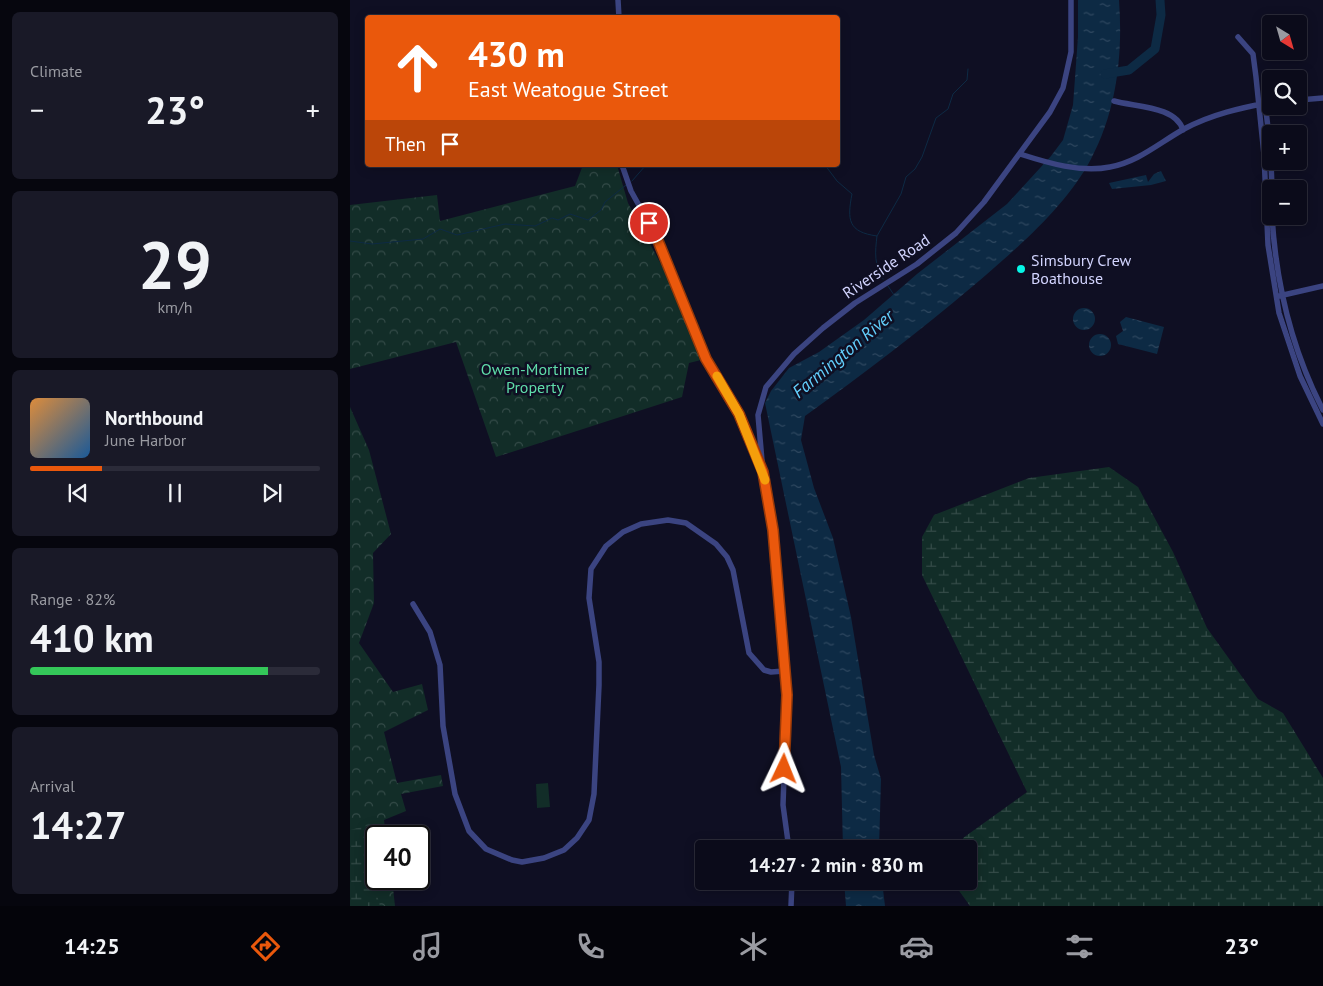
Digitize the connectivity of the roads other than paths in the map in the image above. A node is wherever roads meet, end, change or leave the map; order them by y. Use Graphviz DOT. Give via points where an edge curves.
graph roads {
  1 [pos="618,0"];
  2 [pos="1071,0"];
  3 [pos="619,15"];
  4 [pos="1238,37"];
  5 [pos="1323,98"];
  6 [pos="1307,99"];
  7 [pos="1114,101"];
  8 [pos="1260,104"];
  9 [pos="1268,125"];
  10 [pos="1182,130"];
  11 [pos="1020,154"];
  12 [pos="623,167"];
  13 [pos="1273,225"];
  14 [pos="1323,286"];
  15 [pos="1279,296"];
  16 [pos="1317,398"];
  17 [pos="1323,410"];
  18 [pos="1323,424"];
  19 [pos="763,472"];
  20 [pos="414,604"];
  21 [pos="784,671"];
  22 [pos="788,840"];
  23 [pos="792,890"];
  24 [pos="791,906"];
  1 -- 3 [label="street"];
  2 -- 11 [label="street, Riverside Road" via="1072,39 1066,81 1056,104"];
  4 -- 8 [label="street" via="1253,54"];
  5 -- 6 [label="street"];
  7 -- 10 [label="street" via="1167,112 1178,120"];
  8 -- 9 [label="street" via="1266,111"];
  8 -- 10 [label="street" via="1218,115"];
  8 -- 15 [label="street" via="1268,245"];
  10 -- 11 [label="street" via="1129,162 1110,168 1087,169"];
  11 -- 19 [label="street, Riverside Road" via="956,233 917,264 855,303 808,341 778,371 766,387 758,416"];
  12 -- 19 [label="street" via="631,191 656,236 706,359 739,414"];
  13 -- 15 [label="street"];
  14 -- 15 [label="street"];
  15 -- 16 [label="street"];
  16 -- 17 [label="street"];
  16 -- 18 [label="street"];
  19 -- 21 [label="street" via="773,530"];
  20 -- 21 [label="street" via="430,632 440,666 443,726 455,794 469,831 486,849 522,862 564,850 589,820 594,794 599,685 599,662 589,598 591,569 606,546 624,532 642,524 668,520 686,523 716,544 733,570 749,653 764,670"];
  21 -- 22 [label="street" via="787,695 783,805"];
  23 -- 24 [label="street"];
}
